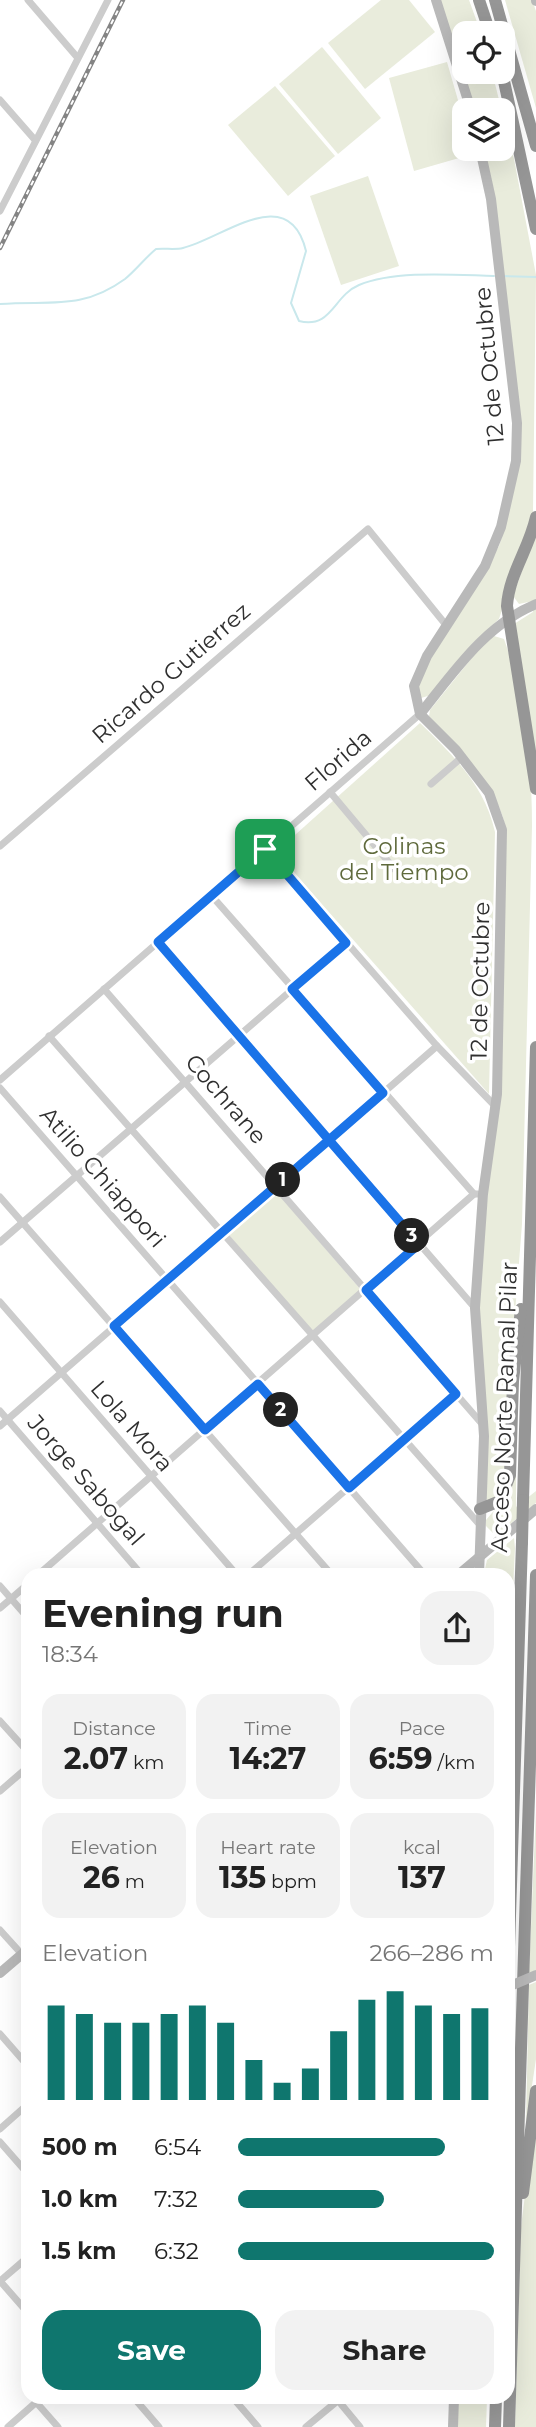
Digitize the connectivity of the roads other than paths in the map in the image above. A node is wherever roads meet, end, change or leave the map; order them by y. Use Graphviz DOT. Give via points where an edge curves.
graph roads {
  1 [pos="28,0"];
  2 [pos="108,0"];
  3 [pos="436,0"];
  4 [pos="479,0"];
  5 [pos="495,0"];
  6 [pos="486,21"];
  7 [pos="77,57"];
  8 [pos="505,84"];
  9 [pos="467,98"];
  10 [pos="0,100"];
  11 [pos="35,140"];
  12 [pos="536,146"];
  13 [pos="482,161"];
  14 [pos="0,211"];
  15 [pos="536,229"];
  16 [pos="536,517"];
  17 [pos="533,605"];
  18 [pos="507,619"];
  19 [pos="446,625"];
  20 [pos="420,713"];
  21 [pos="461,758"];
  22 [pos="431,784"];
  23 [pos="536,789"];
  24 [pos="330,792"];
  25 [pos="0,846"];
  26 [pos="265,849"];
  27 [pos="397,872"];
  28 [pos="211,895"];
  29 [pos="158,942"];
  30 [pos="346,943"];
  31 [pos="104,989"];
  32 [pos="292,989"];
  33 [pos="239,1035"];
  34 [pos="49,1036"];
  35 [pos="437,1046"];
  36 [pos="536,1047"];
  37 [pos="0,1080"];
  38 [pos="185,1082"];
  39 [pos="0,1088"];
  40 [pos="383,1093"];
  41 [pos="496,1107"];
  42 [pos="130,1129"];
  43 [pos="329,1140"];
  44 [pos="76,1176"];
  45 [pos="276,1186"];
  46 [pos="479,1194"];
  47 [pos="0,1197"];
  48 [pos="22,1222"];
  49 [pos="221,1234"];
  50 [pos="0,1242"];
  51 [pos="419,1244"];
  52 [pos="530,1250"];
  53 [pos="168,1280"];
  54 [pos="366,1290"];
  55 [pos="0,1302"];
  56 [pos="475,1308"];
  57 [pos="114,1326"];
  58 [pos="312,1337"];
  59 [pos="61,1373"];
  60 [pos="258,1384"];
  61 [pos="456,1394"];
  62 [pos="0,1411"];
  63 [pos="8,1420"];
  64 [pos="0,1426"];
  65 [pos="483,1426"];
  66 [pos="205,1430"];
  67 [pos="402,1441"];
  68 [pos="151,1477"];
  69 [pos="349,1488"];
  70 [pos="480,1508"];
  71 [pos="536,1510"];
  72 [pos="97,1523"];
  73 [pos="480,1525"];
  74 [pos="296,1533"];
  75 [pos="504,1536"];
  76 [pos="478,1557"];
  77 [pos="46,1568"];
  78 [pos="136,1568"];
  79 [pos="231,1568"];
  80 [pos="256,1568"];
  81 [pos="326,1568"];
  82 [pos="419,1568"];
  83 [pos="466,1568"];
  84 [pos="479,1568"];
  85 [pos="536,1576"];
  86 [pos="0,1586"];
  87 [pos="21,1590"];
  88 [pos="11,1599"];
  89 [pos="0,1608"];
  90 [pos="21,1610"];
  91 [pos="536,1696"];
  92 [pos="0,1721"];
  93 [pos="531,1725"];
  94 [pos="515,1726"];
  95 [pos="21,1744"];
  96 [pos="536,1771"];
  97 [pos="21,1772"];
  98 [pos="0,1791"];
  99 [pos="0,1930"];
  100 [pos="21,1950"];
  101 [pos="21,1958"];
  102 [pos="0,1973"];
  103 [pos="536,1975"];
  104 [pos="515,1984"];
  105 [pos="0,2034"];
  106 [pos="21,2058"];
  107 [pos="536,2091"];
  108 [pos="21,2110"];
  109 [pos="0,2129"];
  110 [pos="0,2142"];
  111 [pos="21,2166"];
  112 [pos="515,2234"];
  113 [pos="515,2258"];
  114 [pos="21,2263"];
  115 [pos="0,2281"];
  116 [pos="21,2305"];
  117 [pos="33,2404"];
  118 [pos="41,2404"];
  119 [pos="139,2404"];
  120 [pos="238,2404"];
  121 [pos="331,2404"];
  122 [pos="343,2404"];
  123 [pos="454,2404"];
  124 [pos="496,2404"];
  125 [pos="510,2404"];
  126 [pos="0,2420"];
  127 [pos="7,2427"];
  128 [pos="58,2427"];
  129 [pos="159,2427"];
  130 [pos="258,2427"];
  131 [pos="306,2427"];
  132 [pos="360,2427"];
  133 [pos="453,2427"];
  134 [pos="495,2427"];
  135 [pos="509,2427"];
  1 -- 7 [label="street"];
  2 -- 7 [label="street"];
  3 -- 9 [label="street"];
  4 -- 6 [label="highway"];
  5 -- 12 [label="highway"];
  7 -- 11 [label="street"];
  8 -- 15 [label="highway"];
  10 -- 11 [label="street"];
  11 -- 14 [label="street"];
  13 -- 19 [label="street, 12 de Octubre" via="502,289 517,423 516,461 491,554"];
  16 -- 18 [label="highway" via="509,586"];
  17 -- 18 [label="street, Florida"];
  18 -- 20 [label="street, Florida" via="478,644"];
  18 -- 23 [label="highway"];
  19 -- 20 [label="street, 12 de Octubre" via="415,681"];
  19 -- 25 [label="street, Ricardo Gutierrez" via="368,529"];
  20 -- 21 [label="street, 12 de Octubre"];
  20 -- 24 [label="street, Florida"];
  21 -- 22 [label="street"];
  21 -- 41 [label="street, 12 de Octubre" via="489,793 502,830"];
  24 -- 26 [label="street, Florida"];
  24 -- 27 [label="street"];
  26 -- 28 [label="street, Florida"];
  26 -- 30 [label="street"];
  28 -- 29 [label="street, Florida"];
  28 -- 32 [label="street"];
  29 -- 31 [label="street, Florida"];
  29 -- 33 [label="street"];
  30 -- 32 [label="street"];
  30 -- 35 [label="street"];
  31 -- 34 [label="street, Florida"];
  31 -- 38 [label="street, Cochrane"];
  32 -- 33 [label="street"];
  32 -- 40 [label="street"];
  33 -- 38 [label="street"];
  33 -- 43 [label="street"];
  34 -- 37 [label="street, Florida"];
  34 -- 42 [label="street"];
  35 -- 40 [label="street"];
  35 -- 41 [label="street"];
  36 -- 52 [label="highway, Acceso Norte Ramal Pilar"];
  38 -- 42 [label="street"];
  38 -- 45 [label="street, Cochrane"];
  39 -- 44 [label="street, Atilio Chiappori"];
  40 -- 43 [label="street"];
  40 -- 46 [label="street"];
  41 -- 46 [label="street, 12 de Octubre"];
  42 -- 44 [label="street"];
  42 -- 49 [label="street"];
  43 -- 45 [label="street"];
  43 -- 51 [label="street"];
  44 -- 48 [label="street"];
  44 -- 53 [label="street, Atilio Chiappori"];
  45 -- 49 [label="street"];
  45 -- 54 [label="street, Cochrane"];
  46 -- 51 [label="street"];
  46 -- 56 [label="street, 12 de Octubre"];
  47 -- 48 [label="street"];
  48 -- 50 [label="street"];
  48 -- 57 [label="street"];
  49 -- 53 [label="street"];
  49 -- 58 [label="street"];
  51 -- 54 [label="street"];
  51 -- 56 [label="street"];
  52 -- 70 [label="highway" via="516,1345 509,1481 500,1501"];
  52 -- 94 [label="highway, Acceso Norte Ramal Pilar, bridge"];
  53 -- 57 [label="street"];
  53 -- 60 [label="street, Atilio Chiappori"];
  54 -- 58 [label="street"];
  54 -- 61 [label="street, Cochrane"];
  55 -- 59 [label="street, Lola Mora"];
  56 -- 65 [label="street, 12 de Octubre"];
  57 -- 59 [label="street"];
  57 -- 66 [label="street"];
  58 -- 60 [label="street"];
  58 -- 67 [label="street"];
  59 -- 63 [label="street"];
  59 -- 68 [label="street, Lola Mora"];
  60 -- 66 [label="street"];
  60 -- 69 [label="street, Atilio Chiappori"];
  61 -- 65 [label="street, Cochrane"];
  61 -- 67 [label="street"];
  62 -- 63 [label="street, Jorge Sabogal"];
  63 -- 64 [label="street"];
  63 -- 72 [label="street, Jorge Sabogal"];
  65 -- 70 [label="street, 12 de Octubre"];
  66 -- 68 [label="street"];
  66 -- 74 [label="street"];
  67 -- 69 [label="street"];
  67 -- 73 [label="street"];
  68 -- 72 [label="street"];
  68 -- 79 [label="street, Lola Mora"];
  69 -- 74 [label="street"];
  69 -- 82 [label="street, Atilio Chiappori"];
  70 -- 73 [label="street, 12 de Octubre"];
  71 -- 75 [label="street"];
  72 -- 77 [label="street"];
  72 -- 78 [label="street, Jorge Sabogal"];
  73 -- 75 [label="street" via="489,1535"];
  73 -- 76 [label="street, 12 de Octubre"];
  74 -- 80 [label="street"];
  74 -- 81 [label="street"];
  75 -- 76 [label="street"];
  76 -- 83 [label="street"];
  76 -- 84 [label="street, 12 de Octubre"];
  85 -- 93 [label="highway, Acceso Norte Ramal Pilar"];
  86 -- 88 [label="street"];
  87 -- 88 [label="street"];
  88 -- 89 [label="street"];
  88 -- 90 [label="street"];
  91 -- 93 [label="highway"];
  92 -- 95 [label="street"];
  93 -- 96 [label="highway"];
  93 -- 112 [label="highway, Acceso Norte Ramal Pilar"];
  97 -- 98 [label="street"];
  99 -- 100 [label="street"];
  101 -- 102 [label="street"];
  103 -- 104 [label="street, bridge"];
  105 -- 106 [label="street"];
  107 -- 113 [label="highway"];
  108 -- 109 [label="street"];
  110 -- 111 [label="street"];
  114 -- 115 [label="street"];
  115 -- 116 [label="street"];
  117 -- 127 [label="street"];
  118 -- 128 [label="street"];
  119 -- 129 [label="street"];
  120 -- 130 [label="street"];
  121 -- 131 [label="street"];
  122 -- 132 [label="street"];
  123 -- 133 [label="street"];
  124 -- 134 [label="highway"];
  125 -- 135 [label="highway, Acceso Norte Ramal Pilar"];
  126 -- 127 [label="street"];
}
